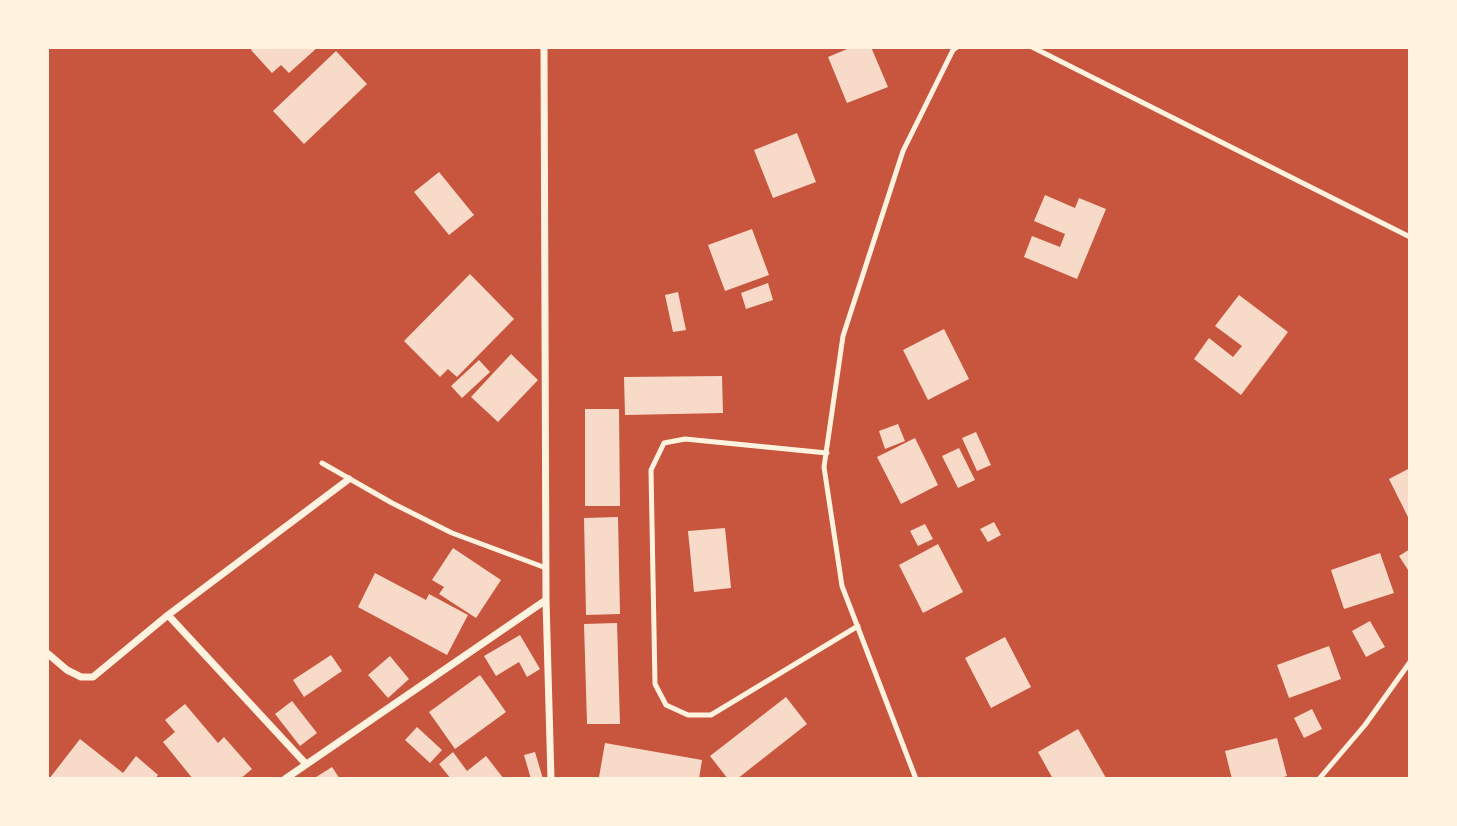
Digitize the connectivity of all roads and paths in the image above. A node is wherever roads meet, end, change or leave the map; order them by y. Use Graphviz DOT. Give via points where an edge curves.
graph roads {
  1 [pos="544,47"];
  2 [pos="957,47"];
  3 [pos="1032,47"];
  4 [pos="1410,237"];
  5 [pos="827,453"];
  6 [pos="322,463"];
  7 [pos="349,479"];
  8 [pos="546,568"];
  9 [pos="546,600"];
  10 [pos="168,614"];
  11 [pos="858,626"];
  12 [pos="47,653"];
  13 [pos="1410,662"];
  14 [pos="306,764"];
  15 [pos="285,779"];
  16 [pos="551,779"];
  17 [pos="916,779"];
  18 [pos="1319,779"];
  1 -- 8 [label="street"];
  2 -- 5 [label="lane" via="903,151 847,323"];
  3 -- 4 [label="lane"];
  5 -- 11 [label="lane" via="824,467 842,586"];
  5 -- 11 [label="lane" via="685,439 664,443 651,470 655,684 667,705 688,715 711,715"];
  6 -- 7 [label="lane"];
  7 -- 8 [label="lane" via="452,533"];
  7 -- 10 [label="street"];
  8 -- 9 [label="street"];
  9 -- 14 [label="street"];
  9 -- 16 [label="street"];
  10 -- 12 [label="street" via="93,677 80,677"];
  10 -- 14 [label="street"];
  11 -- 17 [label="lane"];
  13 -- 18 [label="lane" via="1366,725"];
  14 -- 15 [label="street"];
}
